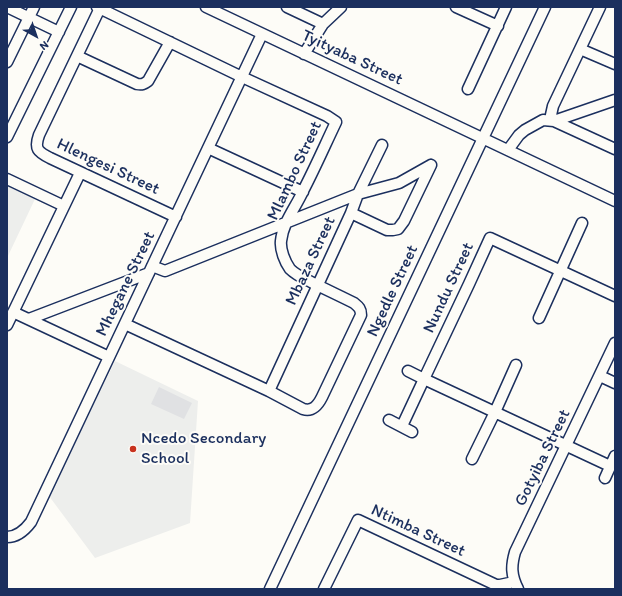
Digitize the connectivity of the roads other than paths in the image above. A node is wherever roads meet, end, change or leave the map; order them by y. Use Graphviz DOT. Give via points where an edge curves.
graph roads {
  1 [pos="7,7"];
  2 [pos="34,7"];
  3 [pos="72,7"];
  4 [pos="206,7"];
  5 [pos="287,7"];
  6 [pos="341,7"];
  7 [pos="456,7"];
  8 [pos="506,7"];
  9 [pos="545,7"];
  10 [pos="600,7"];
  11 [pos="98,8"];
  12 [pos="29,18"];
  13 [pos="322,24"];
  14 [pos="498,26"];
  15 [pos="59,32"];
  16 [pos="262,34"];
  17 [pos="170,42"];
  18 [pos="580,49"];
  19 [pos="304,54"];
  20 [pos="77,56"];
  21 [pos="7,62"];
  22 [pos="615,64"];
  23 [pos="242,77"];
  24 [pos="468,89"];
  25 [pos="615,100"];
  26 [pos="554,122"];
  27 [pos="7,137"];
  28 [pos="484,138"];
  29 [pos="382,145"];
  30 [pos="208,148"];
  31 [pos="615,149"];
  32 [pos="508,150"];
  33 [pos="80,173"];
  34 [pos="7,179"];
  35 [pos="303,192"];
  36 [pos="358,194"];
  37 [pos="615,201"];
  38 [pos="64,206"];
  39 [pos="351,213"];
  40 [pos="176,217"];
  41 [pos="286,223"];
  42 [pos="582,223"];
  43 [pos="151,270"];
  44 [pos="562,270"];
  45 [pos="317,285"];
  46 [pos="615,296"];
  47 [pos="13,312"];
  48 [pos="539,318"];
  49 [pos="29,319"];
  50 [pos="125,324"];
  51 [pos="7,325"];
  52 [pos="615,343"];
  53 [pos="109,357"];
  54 [pos="516,365"];
  55 [pos="408,371"];
  56 [pos="600,376"];
  57 [pos="424,379"];
  58 [pos="615,383"];
  59 [pos="269,391"];
  60 [pos="495,412"];
  61 [pos="389,420"];
  62 [pos="402,426"];
  63 [pos="412,432"];
  64 [pos="567,445"];
  65 [pos="615,456"];
  66 [pos="472,459"];
  67 [pos="610,466"];
  68 [pos="605,478"];
  69 [pos="7,537"];
  70 [pos="516,585"];
  71 [pos="270,589"];
  72 [pos="324,589"];
  1 -- 12 [label="street"];
  2 -- 12 [label="street"];
  3 -- 15 [label="street"];
  4 -- 16 [label="street, Tyityaba Street"];
  5 -- 13 [label="street"];
  6 -- 13 [label="street"];
  7 -- 14 [label="street"];
  8 -- 14 [label="street"];
  9 -- 28 [label="street, Ngedle Street"];
  10 -- 18 [label="street"];
  11 -- 17 [label="street"];
  11 -- 20 [label="street, Hlengesi Street"];
  12 -- 15 [label="street"];
  12 -- 21 [label="street"];
  13 -- 19 [label="street"];
  14 -- 24 [label="street"];
  15 -- 27 [label="street"];
  16 -- 19 [label="street, Tyityaba Street"];
  16 -- 23 [label="street, Mhegane Street"];
  17 -- 20 [label="street" via="148,81 141,85"];
  17 -- 23 [label="street"];
  18 -- 22 [label="street"];
  18 -- 26 [label="street" via="553,106 551,115"];
  19 -- 28 [label="street, Tyityaba Street"];
  20 -- 33 [label="street, Hlengesi Street" via="36,145 41,154"];
  23 -- 30 [label="street, Mhegane Street"];
  23 -- 35 [label="street, Mlambo Street" via="336,122"];
  25 -- 26 [label="street"];
  26 -- 31 [label="street"];
  26 -- 32 [label="street" via="543,120 532,125 519,135"];
  28 -- 32 [label="street, Tyityaba Street"];
  28 -- 71 [label="street, Ngedle Street"];
  29 -- 36 [label="street, Mbaza Street"];
  30 -- 35 [label="street"];
  30 -- 40 [label="street, Mhegane Street"];
  32 -- 37 [label="street, Tyityaba Street"];
  33 -- 38 [label="street"];
  33 -- 40 [label="street, Hlengesi Street"];
  34 -- 38 [label="street"];
  35 -- 41 [label="street, Mlambo Street"];
  36 -- 39 [label="street, Mbaza Street"];
  36 -- 39 [label="street" via="399,183 431,165 398,229 387,230"];
  36 -- 41 [label="street"];
  38 -- 47 [label="street"];
  39 -- 45 [label="street, Mbaza Street"];
  40 -- 43 [label="street, Mhegane Street"];
  41 -- 43 [label="street" via="165,271"];
  41 -- 45 [label="street, Mlambo Street" via="281,239 285,260 298,275"];
  42 -- 44 [label="street"];
  43 -- 49 [label="street"];
  43 -- 50 [label="street, Mhegane Street"];
  44 -- 46 [label="street, Nundu Street"];
  44 -- 48 [label="street"];
  44 -- 57 [label="street, Nundu Street" via="490,238"];
  45 -- 59 [label="street, Mbaza Street"];
  45 -- 59 [label="street, Mlambo Street" via="354,303 361,310 361,315 316,407 308,411"];
  47 -- 49 [label="street"];
  47 -- 51 [label="street"];
  49 -- 53 [label="street"];
  50 -- 53 [label="street, Mhegane Street"];
  50 -- 59 [label="street, Mlambo Street"];
  52 -- 56 [label="street, Gotyiba Street"];
  53 -- 69 [label="street, Mhegane Street" via="31,522 21,533"];
  54 -- 60 [label="street"];
  55 -- 57 [label="street"];
  56 -- 58 [label="street"];
  56 -- 64 [label="street, Gotyiba Street"];
  57 -- 60 [label="street"];
  57 -- 62 [label="street, Nundu Street"];
  60 -- 64 [label="street"];
  60 -- 66 [label="street"];
  61 -- 62 [label="street"];
  62 -- 63 [label="street"];
  64 -- 67 [label="street"];
  64 -- 70 [label="street, Gotyiba Street" via="515,552 512,570"];
  65 -- 67 [label="street"];
  67 -- 68 [label="street"];
  70 -- 72 [label="street, Ntimba Street" via="496,585 358,520"];
}
